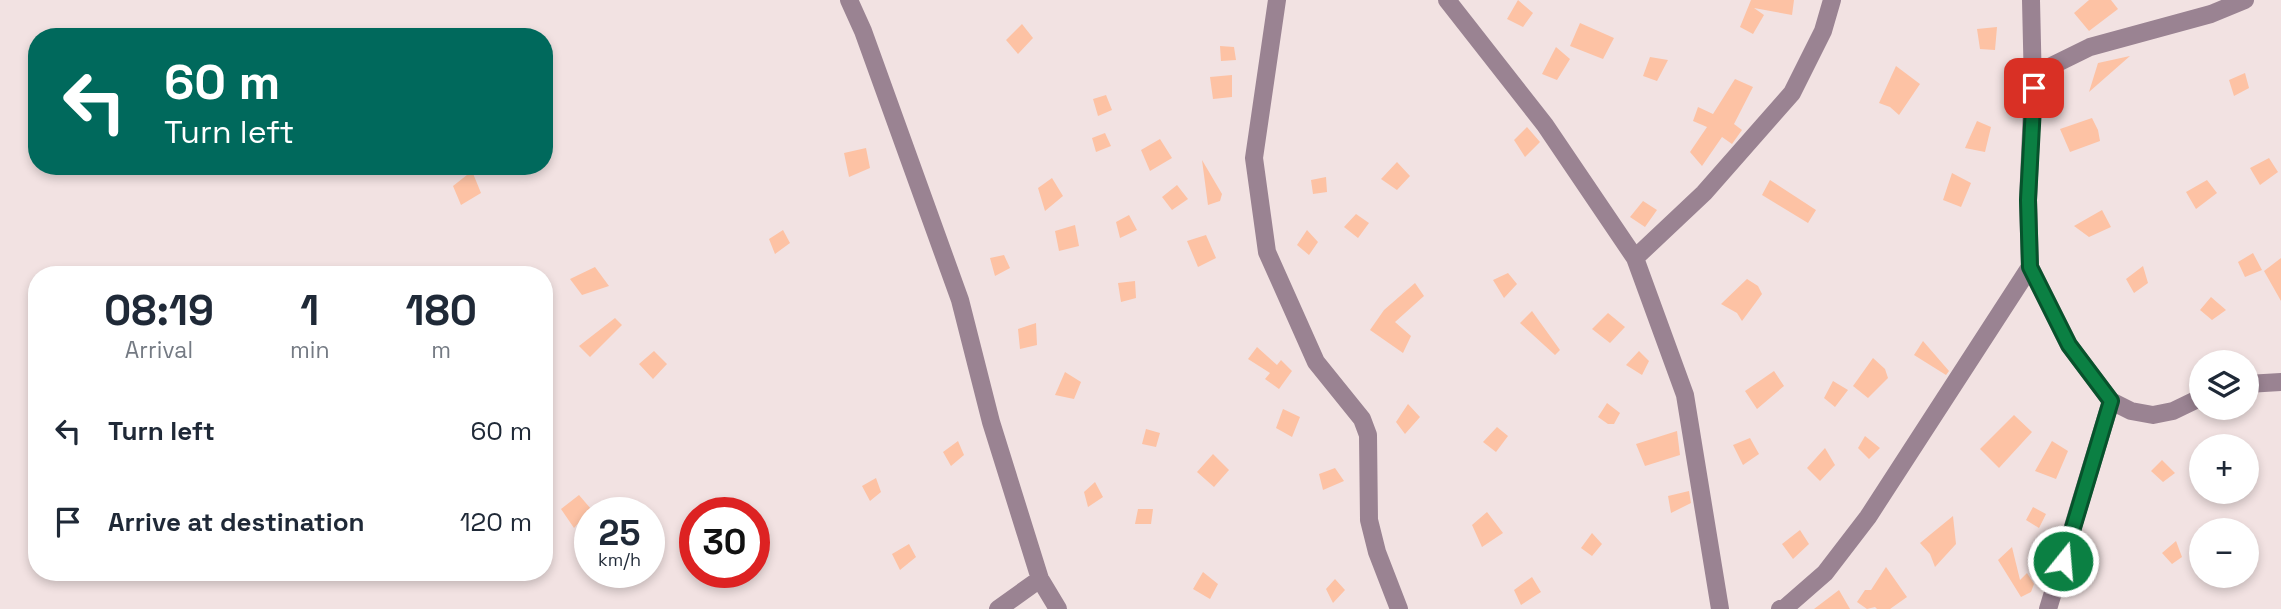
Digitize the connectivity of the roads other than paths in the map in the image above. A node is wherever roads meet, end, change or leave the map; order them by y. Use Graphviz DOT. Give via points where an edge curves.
graph roads {
  1 [pos="849,0"];
  2 [pos="1277,0"];
  3 [pos="1447,0"];
  4 [pos="1832,0"];
  5 [pos="2031,0"];
  6 [pos="2245,0"];
  7 [pos="2033,75"];
  8 [pos="1635,258"];
  9 [pos="2030,267"];
  10 [pos="2281,382"];
  11 [pos="2259,383"];
  12 [pos="2111,401"];
  13 [pos="2189,403"];
  14 [pos="1040,579"];
  15 [pos="998,609"];
  16 [pos="1058,609"];
  17 [pos="1399,609"];
  18 [pos="1720,609"];
  19 [pos="1780,609"];
  20 [pos="2048,609"];
  1 -- 14 [label="street" via="960,300 991,422"];
  2 -- 17 [label="street" via="1254,158 1267,252 1316,362 1362,419 1368,435 1369,520"];
  3 -- 8 [label="street" via="1545,125"];
  4 -- 8 [label="street" via="1823,31 1792,93 1704,194"];
  5 -- 7 [label="street"];
  6 -- 7 [label="street" via="2090,47"];
  7 -- 9 [label="street"];
  8 -- 18 [label="street" via="1685,396"];
  9 -- 12 [label="street" via="2069,345"];
  9 -- 19 [label="street" via="1868,517 1825,573"];
  10 -- 11 [label="street"];
  12 -- 13 [label="street" via="2153,415"];
  12 -- 20 [label="street"];
  14 -- 15 [label="street"];
  14 -- 16 [label="street"];
}
